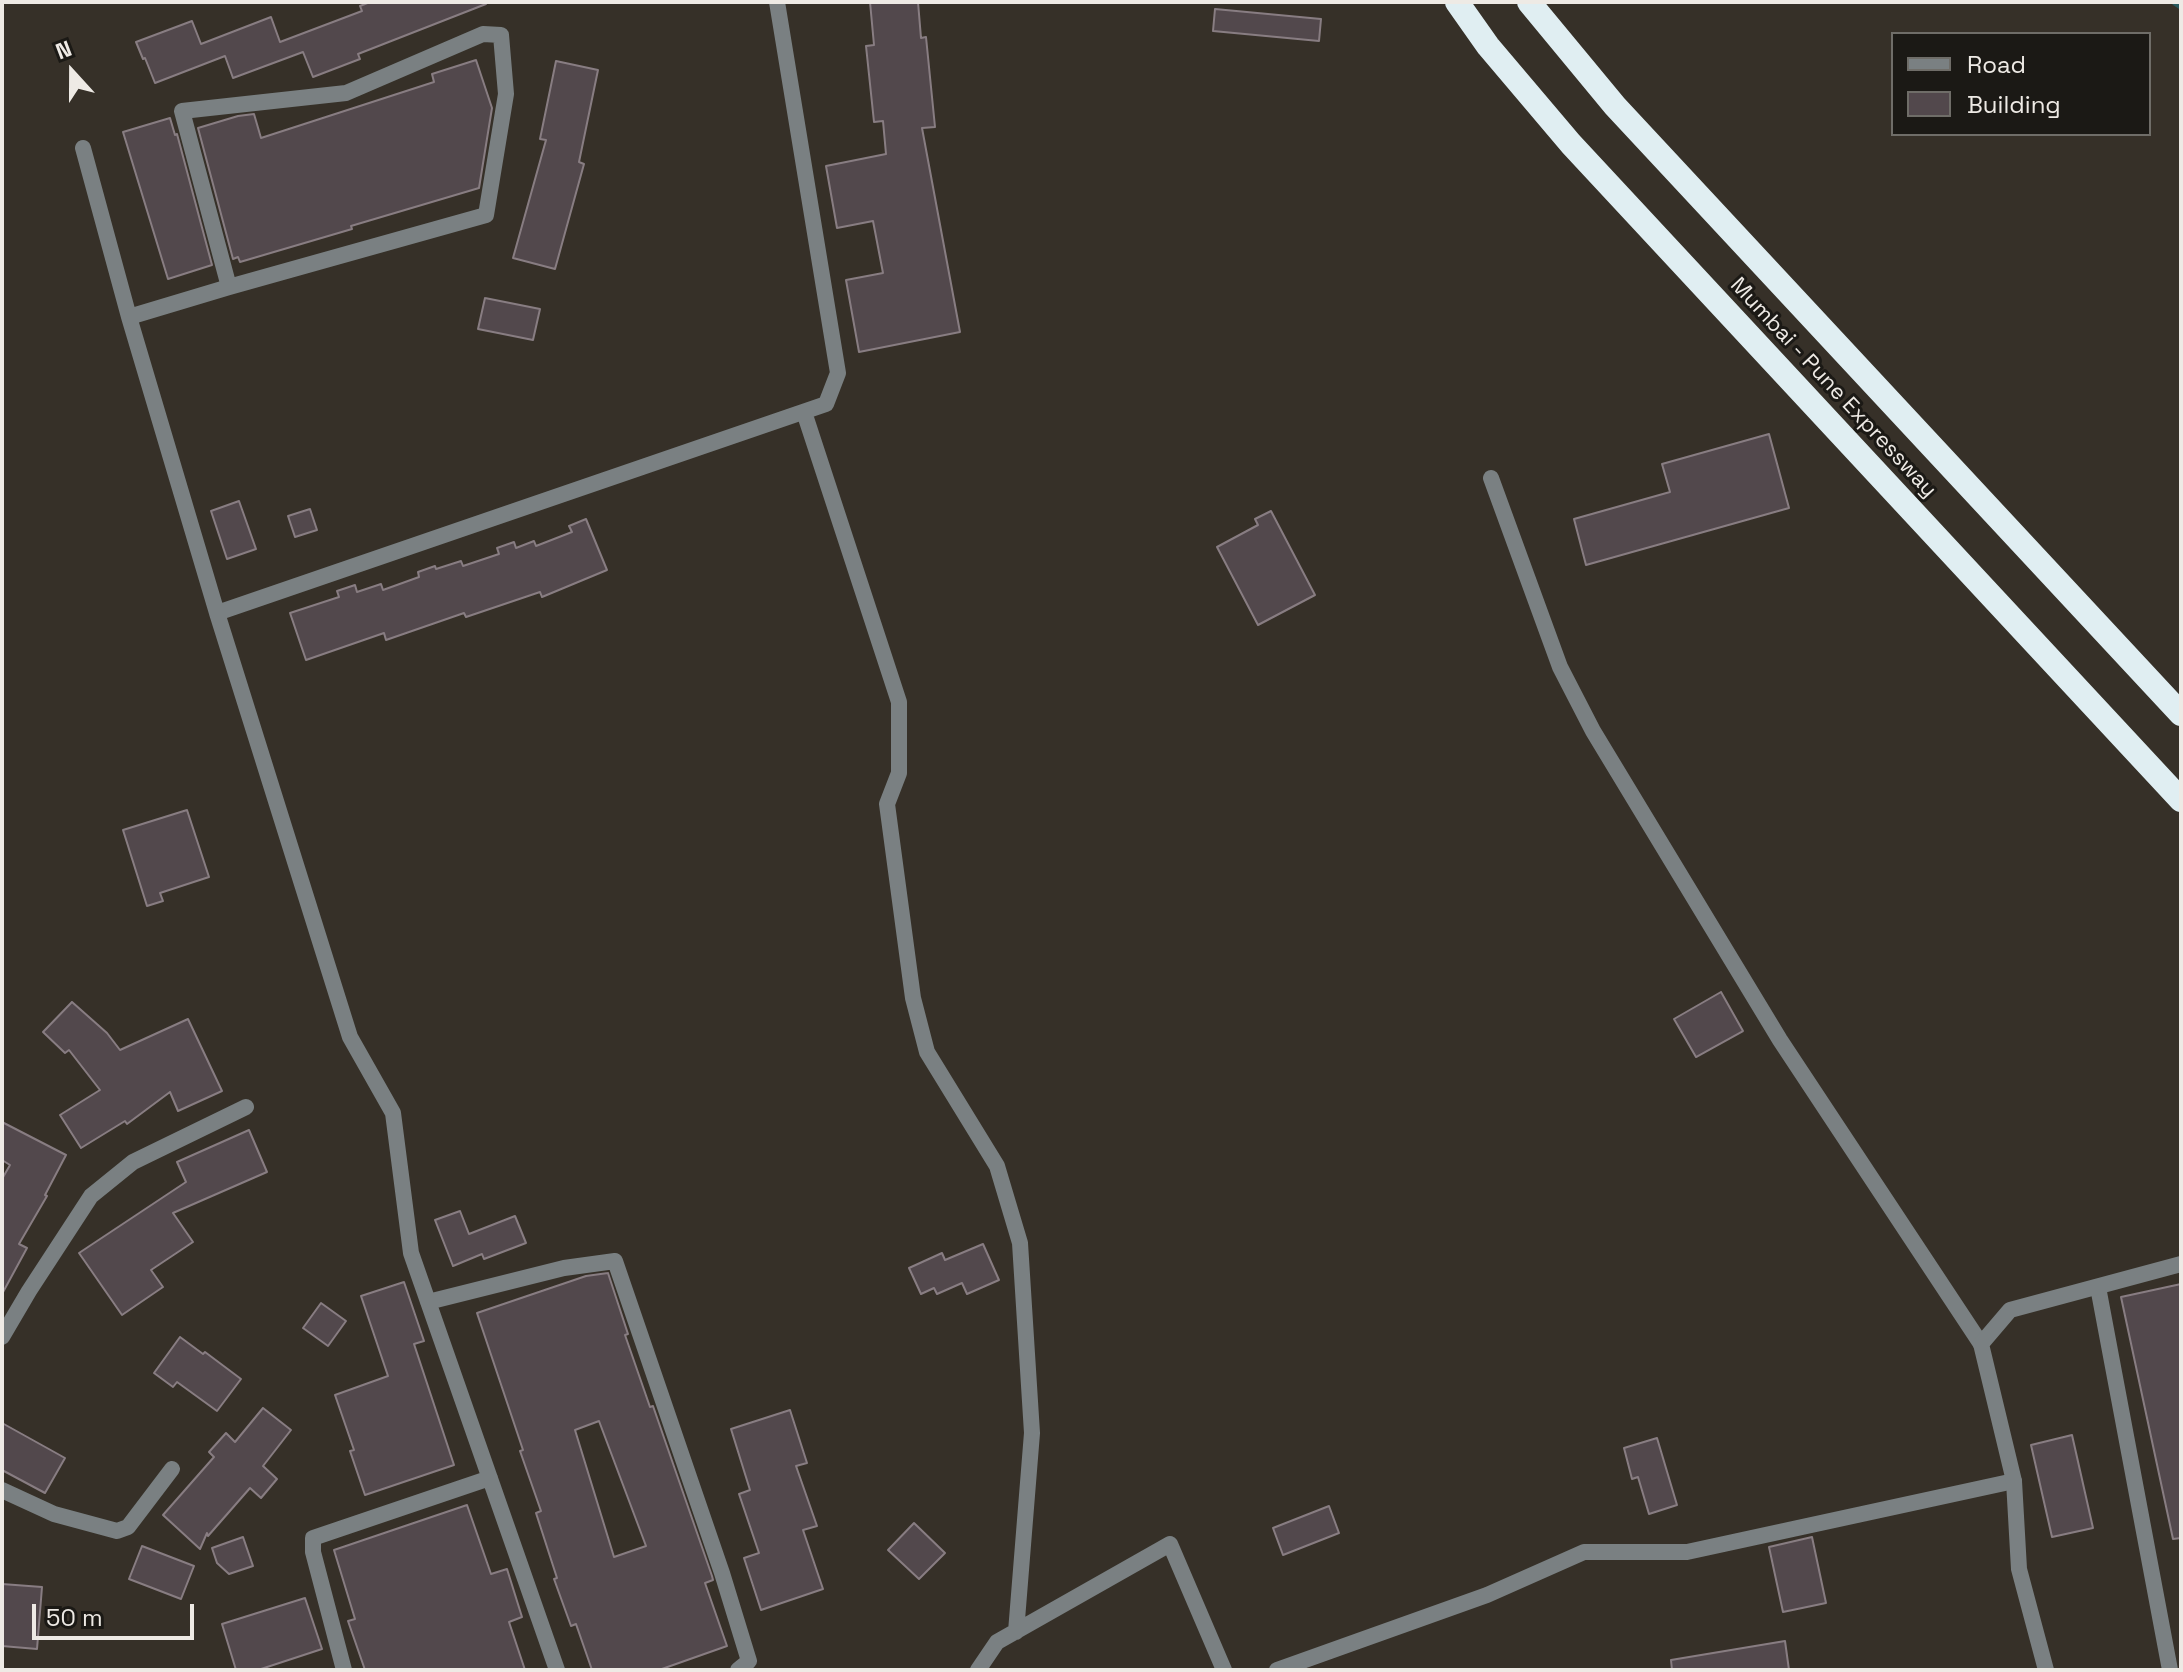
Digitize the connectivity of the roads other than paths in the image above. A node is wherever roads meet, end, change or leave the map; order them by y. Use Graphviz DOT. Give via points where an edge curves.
graph roads {
  1 [pos="777,2"];
  2 [pos="1457,2"];
  3 [pos="1529,2"];
  4 [pos="83,148"];
  5 [pos="229,287"];
  6 [pos="129,317"];
  7 [pos="804,412"];
  8 [pos="1491,478"];
  9 [pos="217,613"];
  10 [pos="2181,714"];
  11 [pos="2181,800"];
  12 [pos="246,1107"];
  13 [pos="2181,1264"];
  14 [pos="2098,1287"];
  15 [pos="428,1302"];
  16 [pos="2,1337"];
  17 [pos="1981,1344"];
  18 [pos="172,1469"];
  19 [pos="490,1478"];
  20 [pos="2014,1481"];
  21 [pos="2,1490"];
  22 [pos="1016,1632"];
  23 [pos="344,1670"];
  24 [pos="557,1670"];
  25 [pos="738,1670"];
  26 [pos="978,1670"];
  27 [pos="1224,1670"];
  28 [pos="1277,1670"];
  29 [pos="2046,1670"];
  30 [pos="2170,1670"];
  1 -- 7 [label="street" via="838,373 826,404"];
  2 -- 11 [label="highway, Mumbai - Pune Expressway" via="1571,144"];
  3 -- 10 [label="highway, Mumbai - Pune Expressway" via="1626,117"];
  4 -- 6 [label="street"];
  5 -- 5 [label="street" via="486,215 506,94 501,35 483,34 346,93 182,111"];
  5 -- 6 [label="street"];
  6 -- 9 [label="street"];
  7 -- 9 [label="street"];
  7 -- 22 [label="street" via="899,702 899,773 887,804 913,998 927,1052 997,1166 1020,1243 1032,1433"];
  8 -- 17 [label="street" via="1560,667 1593,731 1780,1040"];
  9 -- 15 [label="street" via="350,1037 393,1113 411,1253"];
  12 -- 16 [label="street" via="133,1162 91,1196"];
  13 -- 14 [label="street"];
  14 -- 17 [label="street" via="2010,1310"];
  14 -- 30 [label="street"];
  15 -- 19 [label="street"];
  15 -- 25 [label="street" via="564,1268 615,1261 745,1646 749,1661"];
  17 -- 20 [label="street"];
  18 -- 21 [label="street" via="128,1527 117,1531 54,1514"];
  19 -- 23 [label="street" via="313,1538"];
  19 -- 24 [label="street"];
  20 -- 28 [label="street" via="1687,1552 1584,1552 1487,1595"];
  20 -- 29 [label="street" via="2019,1569"];
  22 -- 26 [label="street" via="997,1642"];
  22 -- 27 [label="street" via="1170,1544"];
}
